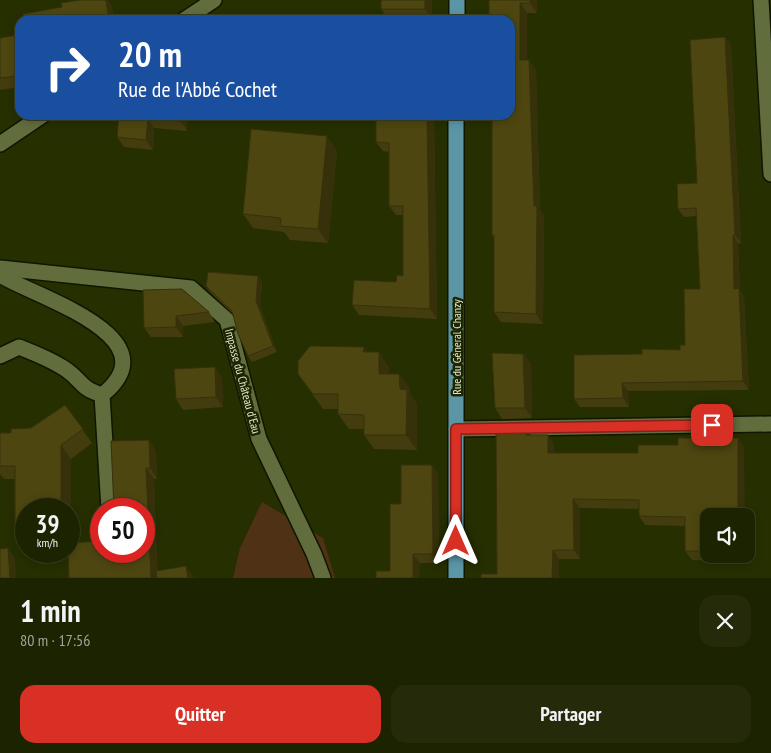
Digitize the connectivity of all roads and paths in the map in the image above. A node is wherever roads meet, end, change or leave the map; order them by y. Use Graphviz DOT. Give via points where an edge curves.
graph roads {
  1 [pos="214,0"];
  2 [pos="457,0"];
  3 [pos="761,0"];
  4 [pos="192,15"];
  5 [pos="457,15"];
  6 [pos="36,120"];
  7 [pos="456,120"];
  8 [pos="0,144"];
  9 [pos="771,174"];
  10 [pos="2,276"];
  11 [pos="0,356"];
  12 [pos="102,396"];
  13 [pos="771,424"];
  14 [pos="456,429"];
  15 [pos="108,498"];
  16 [pos="323,578"];
  17 [pos="456,578"];
  1 -- 4 [label="street"];
  2 -- 5 [label="main road"];
  3 -- 9 [label="street"];
  6 -- 8 [label="street"];
  7 -- 14 [label="main road, Rue du Géneral Chanzy"];
  10 -- 12 [label="street" via="83,315 111,336 121,353 123,370 116,384"];
  10 -- 16 [label="street, Impasse du Château d'Eau" via="191,288 227,320 259,440"];
  11 -- 12 [label="street" via="19,347 52,360 70,372 85,390"];
  12 -- 15 [label="street"];
  13 -- 14 [label="street"];
  14 -- 17 [label="main road, Rue du Géneral Chanzy"];
}
